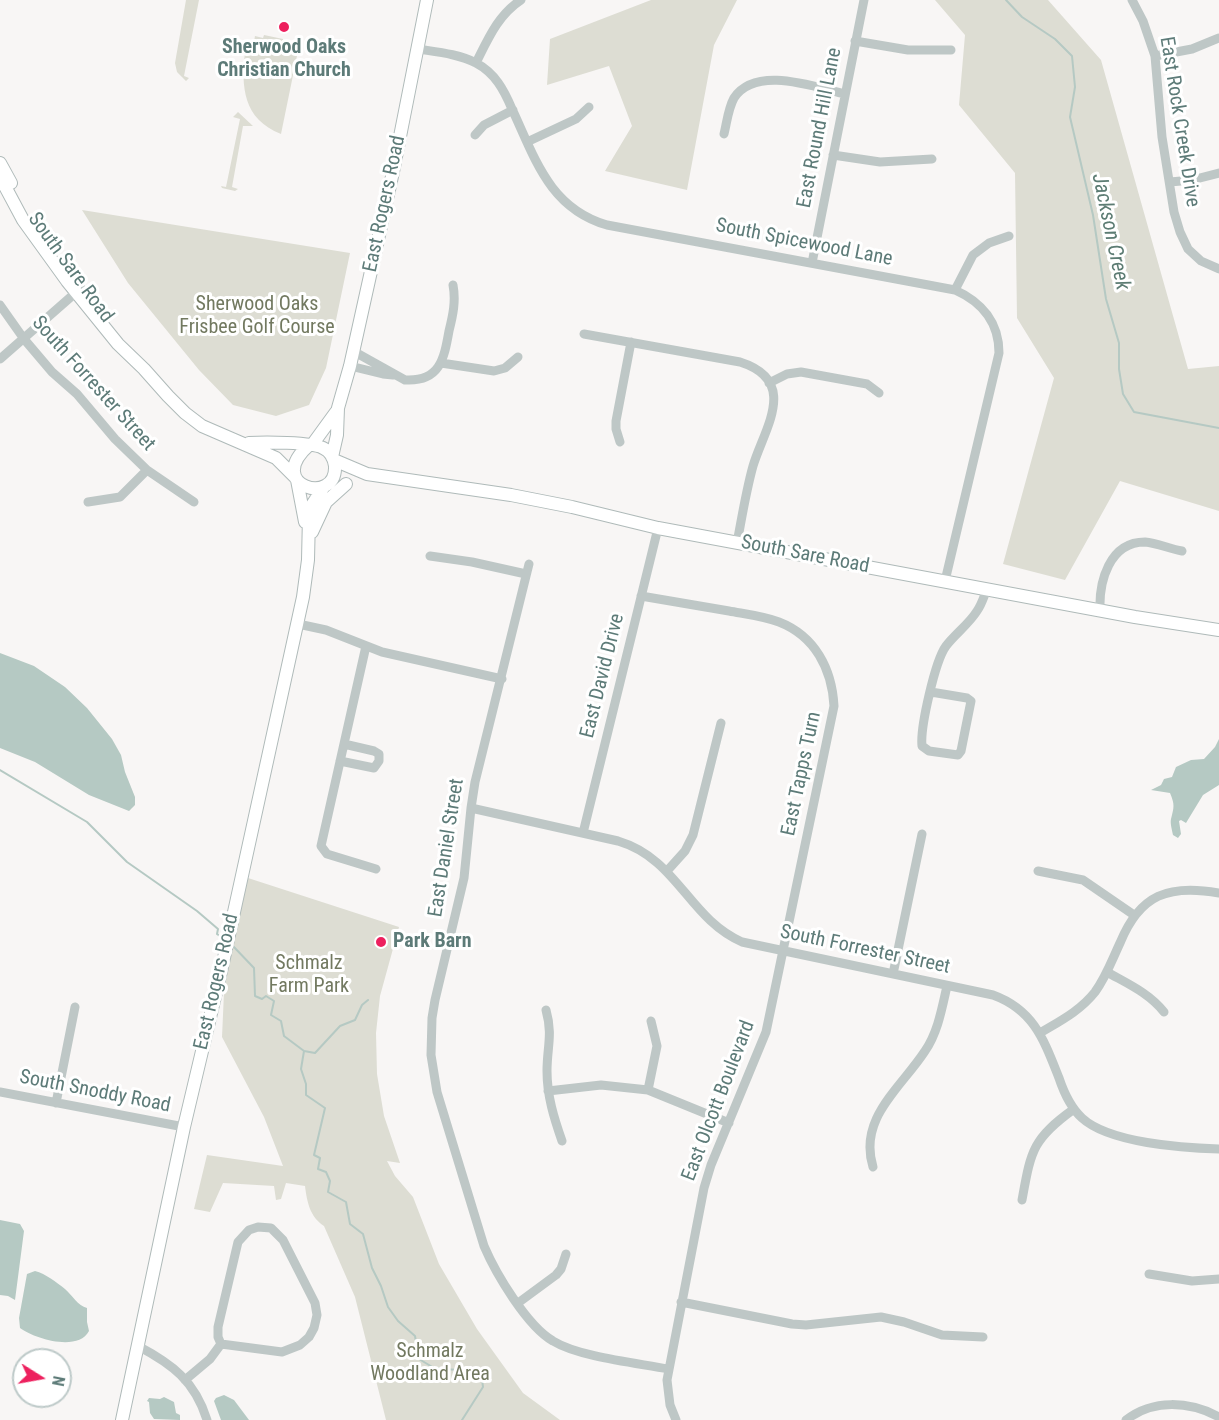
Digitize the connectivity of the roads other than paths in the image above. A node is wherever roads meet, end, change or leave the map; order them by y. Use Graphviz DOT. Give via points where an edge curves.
graph roads {
  1 [pos="427,0"];
  2 [pos="521,0"];
  3 [pos="864,0"];
  4 [pos="1132,0"];
  5 [pos="1219,38"];
  6 [pos="855,41"];
  7 [pos="418,49"];
  8 [pos="951,50"];
  9 [pos="1155,56"];
  10 [pos="476,63"];
  11 [pos="845,93"];
  12 [pos="589,107"];
  13 [pos="513,110"];
  14 [pos="724,134"];
  15 [pos="475,135"];
  16 [pos="527,142"];
  17 [pos="832,155"];
  18 [pos="932,159"];
  19 [pos="0,163"];
  20 [pos="1219,173"];
  21 [pos="1170,182"];
  22 [pos="2,183"];
  23 [pos="1009,236"];
  24 [pos="812,263"];
  25 [pos="1219,269"];
  26 [pos="453,285"];
  27 [pos="79,290"];
  28 [pos="955,290"];
  29 [pos="0,305"];
  30 [pos="584,334"];
  31 [pos="24,339"];
  32 [pos="631,342"];
  33 [pos="353,351"];
  34 [pos="518,357"];
  35 [pos="0,359"];
  36 [pos="441,363"];
  37 [pos="350,366"];
  38 [pos="393,375"];
  39 [pos="769,383"];
  40 [pos="879,393"];
  41 [pos="338,408"];
  42 [pos="337,435"];
  43 [pos="620,442"];
  44 [pos="244,444"];
  45 [pos="311,445"];
  46 [pos="333,458"];
  47 [pos="147,470"];
  48 [pos="362,472"];
  49 [pos="392,478"];
  50 [pos="296,479"];
  51 [pos="346,484"];
  52 [pos="325,486"];
  53 [pos="88,502"];
  54 [pos="194,502"];
  55 [pos="658,528"];
  56 [pos="737,543"];
  57 [pos="308,544"];
  58 [pos="1182,551"];
  59 [pos="430,556"];
  60 [pos="308,560"];
  61 [pos="945,581"];
  62 [pos="987,589"];
  63 [pos="641,596"];
  64 [pos="1100,610"];
  65 [pos="298,624"];
  66 [pos="1219,630"];
  67 [pos="366,646"];
  68 [pos="502,679"];
  69 [pos="931,692"];
  70 [pos="721,723"];
  71 [pos="344,744"];
  72 [pos="340,761"];
  73 [pos="471,808"];
  74 [pos="583,833"];
  75 [pos="922,834"];
  76 [pos="376,869"];
  77 [pos="667,871"];
  78 [pos="1038,871"];
  79 [pos="1219,893"];
  80 [pos="1134,915"];
  81 [pos="784,951"];
  82 [pos="1107,972"];
  83 [pos="893,974"];
  84 [pos="947,986"];
  85 [pos="75,1007"];
  86 [pos="546,1010"];
  87 [pos="1164,1012"];
  88 [pos="651,1021"];
  89 [pos="1040,1033"];
  90 [pos="648,1090"];
  91 [pos="548,1091"];
  92 [pos="0,1092"];
  93 [pos="56,1103"];
  94 [pos="1074,1109"];
  95 [pos="729,1123"];
  96 [pos="184,1127"];
  97 [pos="562,1141"];
  98 [pos="1219,1149"];
  99 [pos="873,1167"];
  100 [pos="1022,1200"];
  101 [pos="566,1254"];
  102 [pos="1149,1274"];
  103 [pos="1219,1279"];
  104 [pos="681,1302"];
  105 [pos="518,1303"];
  106 [pos="983,1337"];
  107 [pos="221,1344"];
  108 [pos="138,1346"];
  109 [pos="668,1369"];
  110 [pos="185,1380"];
  111 [pos="1219,1417"];
  112 [pos="122,1420"];
  113 [pos="207,1420"];
  114 [pos="676,1420"];
  115 [pos="1126,1420"];
  1 -- 7 [label="main road, East Rogers Road"];
  2 -- 10 [label="street" via="500,19"];
  3 -- 6 [label="street, East Round Hill Lane"];
  4 -- 9 [label="street, East Rock Creek Drive"];
  5 -- 9 [label="street" via="1192,49"];
  6 -- 8 [label="street" via="908,50"];
  6 -- 11 [label="street, East Round Hill Lane"];
  7 -- 10 [label="street, South Spicewood Lane"];
  7 -- 33 [label="main road, East Rogers Road"];
  9 -- 21 [label="street, East Rock Creek Drive"];
  10 -- 13 [label="street, South Spicewood Lane" via="497,80"];
  11 -- 14 [label="street" via="770,80 755,82 731,104"];
  11 -- 17 [label="street, East Round Hill Lane"];
  12 -- 16 [label="street" via="576,119"];
  13 -- 15 [label="street" via="484,124"];
  13 -- 16 [label="street, South Spicewood Lane"];
  16 -- 24 [label="street, South Spicewood Lane" via="557,195 593,221"];
  17 -- 18 [label="street" via="880,162"];
  17 -- 24 [label="street, East Round Hill Lane"];
  19 -- 27 [label="main road, South Sare Road"];
  20 -- 21 [label="street"];
  21 -- 25 [label="street, East Rock Creek Drive" via="1174,212 1188,249 1201,261"];
  22 -- 27 [label="main road, South Sare Road" via="44,250"];
  23 -- 28 [label="street" via="989,243 974,255"];
  24 -- 28 [label="street, South Spicewood Lane"];
  26 -- 36 [label="street" via="456,300"];
  27 -- 31 [label="street"];
  27 -- 44 [label="main road, South Sare Road" via="118,344 184,413 210,430"];
  28 -- 61 [label="street, South Spicewood Lane" via="972,298 989,316 999,353"];
  29 -- 31 [label="street, South Forrester Street"];
  30 -- 32 [label="street"];
  31 -- 35 [label="street"];
  31 -- 47 [label="street, South Forrester Street"];
  32 -- 39 [label="street" via="740,362 758,370"];
  32 -- 43 [label="street" via="616,421"];
  33 -- 37 [label="main road, East Rogers Road"];
  33 -- 38 [label="street"];
  34 -- 36 [label="street" via="494,371"];
  36 -- 38 [label="street" via="421,379 405,380"];
  37 -- 38 [label="street"];
  37 -- 41 [label="main road, East Rogers Road"];
  39 -- 40 [label="street" via="801,372 867,384"];
  39 -- 56 [label="street" via="773,416 753,464"];
  41 -- 42 [label="main road, East Rogers Road"];
  41 -- 45 [label="main road, East Rogers Road"];
  42 -- 46 [label="main road, East Rogers Road"];
  42 -- 48 [label="main road" via="342,456"];
  44 -- 45 [label="main road, South Sare Road"];
  44 -- 50 [label="main road, South Sare Road" via="276,458"];
  45 -- 46 [label="main road" via="323,448"];
  45 -- 50 [label="main road" via="295,459"];
  46 -- 48 [label="main road, South Sare Road"];
  46 -- 52 [label="main road" via="335,472"];
  47 -- 53 [label="street" via="120,497"];
  47 -- 54 [label="street, South Forrester Street"];
  48 -- 49 [label="main road, South Sare Road"];
  49 -- 51 [label="main road, South Sare Road"];
  49 -- 55 [label="main road, South Sare Road" via="511,495"];
  50 -- 52 [label="main road" via="306,488"];
  50 -- 57 [label="main road, East Rogers Road"];
  51 -- 52 [label="main road, South Sare Road"];
  51 -- 60 [label="main road" via="319,515"];
  52 -- 57 [label="main road, East Rogers Road" via="310,511"];
  55 -- 56 [label="main road, South Sare Road"];
  55 -- 63 [label="street, East David Drive"];
  56 -- 61 [label="main road, South Sare Road"];
  57 -- 60 [label="main road, East Rogers Road"];
  58 -- 64 [label="street" via="1147,542 1117,553 1106,572"];
  59 -- 68 [label="street, East Daniel Street" via="528,569"];
  60 -- 65 [label="main road, East Rogers Road"];
  61 -- 62 [label="main road, South Sare Road"];
  62 -- 64 [label="main road, South Sare Road"];
  62 -- 69 [label="street" via="978,610 941,654"];
  63 -- 74 [label="street, East David Drive"];
  63 -- 81 [label="street, East Tapps Turn" via="781,623 812,645 830,678 832,720"];
  64 -- 66 [label="main road, South Sare Road"];
  65 -- 67 [label="street"];
  65 -- 96 [label="main road, East Rogers Road"];
  67 -- 68 [label="street"];
  67 -- 71 [label="street"];
  68 -- 73 [label="street, East Daniel Street"];
  69 -- 69 [label="street" via="922,746 929,751 958,755 971,701"];
  70 -- 77 [label="street" via="693,835"];
  71 -- 72 [label="street"];
  71 -- 72 [label="street" via="374,751 379,754 379,761 374,768"];
  72 -- 76 [label="street" via="321,846 327,854"];
  73 -- 74 [label="street, South Forrester Street"];
  73 -- 105 [label="street, East Daniel Street" via="464,878 432,1018 432,1072 484,1246"];
  74 -- 77 [label="street, South Forrester Street" via="639,848"];
  75 -- 83 [label="street"];
  77 -- 81 [label="street, South Forrester Street" via="721,931 742,942"];
  78 -- 80 [label="street" via="1083,880"];
  79 -- 80 [label="street" via="1174,890 1152,900"];
  80 -- 82 [label="street"];
  81 -- 83 [label="street, South Forrester Street"];
  81 -- 95 [label="street, East Olcott Boulevard" via="766,1032"];
  82 -- 87 [label="street" via="1155,1000"];
  82 -- 89 [label="street" via="1083,1005"];
  83 -- 84 [label="street, South Forrester Street"];
  84 -- 89 [label="street, South Forrester Street" via="1005,999 1028,1016"];
  84 -- 99 [label="street" via="931,1041 877,1118 869,1148"];
  85 -- 93 [label="street"];
  86 -- 91 [label="street" via="551,1027"];
  88 -- 90 [label="street" via="657,1053"];
  89 -- 94 [label="street, South Forrester Street"];
  90 -- 91 [label="street" via="601,1085"];
  90 -- 95 [label="street"];
  91 -- 97 [label="street"];
  92 -- 93 [label="street, South Snoddy Road"];
  93 -- 96 [label="street, South Snoddy Road"];
  94 -- 98 [label="street, South Forrester Street" via="1091,1125 1110,1133 1178,1148"];
  94 -- 100 [label="street" via="1038,1141"];
  95 -- 104 [label="street, East Olcott Boulevard" via="706,1178"];
  96 -- 108 [label="main road, East Rogers Road"];
  101 -- 105 [label="street" via="556,1275"];
  102 -- 103 [label="street" via="1192,1281"];
  104 -- 106 [label="street" via="792,1324 881,1317 942,1335"];
  104 -- 109 [label="street, East Olcott Boulevard"];
  105 -- 109 [label="street, East Daniel Street" via="543,1335 565,1347"];
  107 -- 107 [label="street" via="282,1352 300,1345 314,1328 315,1303 284,1240 271,1228 249,1230 237,1242 218,1327"];
  107 -- 110 [label="street"];
  108 -- 110 [label="street" via="170,1365"];
  108 -- 112 [label="main road, East Rogers Road"];
  109 -- 114 [label="street, East Olcott Boulevard" via="667,1387"];
  110 -- 113 [label="street"];
  111 -- 115 [label="street" via="1165,1404 1142,1410"];
}
